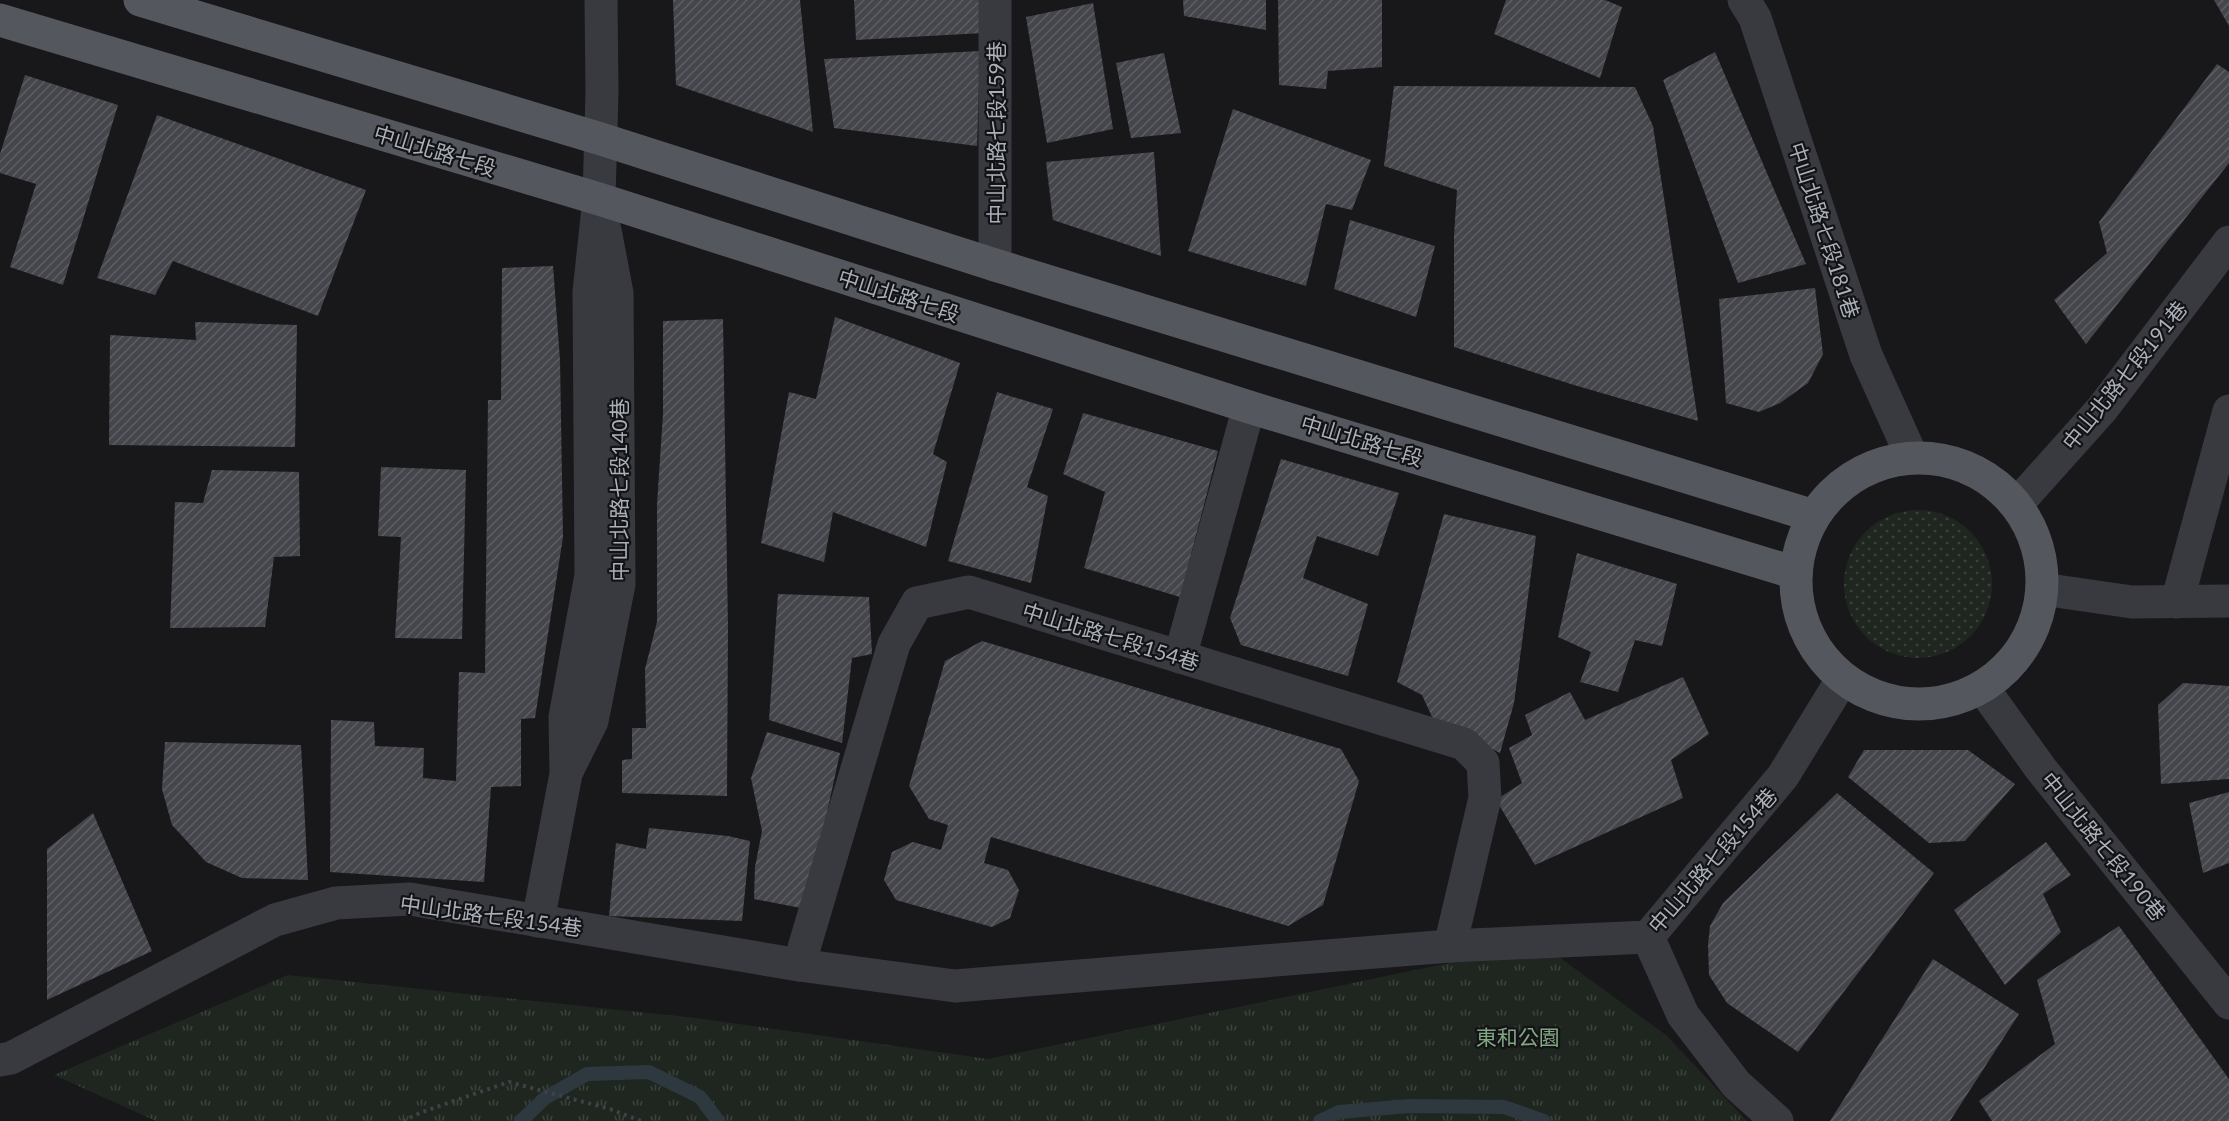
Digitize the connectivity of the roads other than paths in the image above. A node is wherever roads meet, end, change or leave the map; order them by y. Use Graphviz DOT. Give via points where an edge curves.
graph roads {
  1 [pos="140,0"];
  2 [pos="601,0"];
  3 [pos="995,0"];
  4 [pos="1744,0"];
  5 [pos="0,20"];
  6 [pos="601,139"];
  7 [pos="598,199"];
  8 [pos="2229,242"];
  9 [pos="995,265"];
  10 [pos="1249,407"];
  11 [pos="2229,411"];
  12 [pos="1912,457"];
  13 [pos="2016,505"];
  14 [pos="1814,516"];
  15 [pos="1796,573"];
  16 [pos="2042,589"];
  17 [pos="2229,601"];
  18 [pos="2177,602"];
  19 [pos="1180,657"];
  20 [pos="1843,678"];
  21 [pos="1982,687"];
  22 [pos="538,921"];
  23 [pos="1648,937"];
  24 [pos="1450,946"];
  25 [pos="799,964"];
  26 [pos="2229,1003"];
  27 [pos="0,1060"];
  28 [pos="1777,1121"];
  1 -- 6 [label="main road"];
  2 -- 6 [label="street, 中山北路七段140巷"];
  3 -- 9 [label="street, 中山北路七段159巷"];
  4 -- 12 [label="street, 中山北路七段181巷" via="1755,18 1866,355"];
  5 -- 7 [label="main road, 中山北路七段"];
  6 -- 7 [label="street, 中山北路七段140巷"];
  6 -- 9 [label="main road"];
  7 -- 10 [label="main road, 中山北路七段"];
  7 -- 22 [label="street, 中山北路七段140巷" via="589,292 591,575 565,717 566,774"];
  8 -- 13 [label="street, 中山北路七段191巷" via="2102,409"];
  9 -- 14 [label="main road"];
  10 -- 15 [label="main road, 中山北路七段"];
  10 -- 19 [label="street"];
  11 -- 18 [label="street"];
  12 -- 13 [label="main road" via="1941,459 1970,468 1995,484"];
  12 -- 14 [label="main road" via="1882,462 1856,474 1832,493"];
  13 -- 16 [label="main road" via="2031,530 2040,559"];
  14 -- 15 [label="main road" via="1802,543"];
  15 -- 20 [label="main road" via="1797,602 1806,631"];
  16 -- 18 [label="street" via="2132,603"];
  16 -- 21 [label="main road" via="2036,618 2024,645 2006,668"];
  17 -- 18 [label="street"];
  19 -- 24 [label="street, 中山北路七段154巷" via="1464,744 1483,764 1485,798"];
  19 -- 25 [label="street, 中山北路七段154巷" via="969,592 917,603 894,644"];
  20 -- 21 [label="main road" via="1868,693 1896,702 1926,704 1955,699"];
  20 -- 23 [label="street, 中山北路七段154巷" via="1783,776"];
  21 -- 26 [label="street, 中山北路七段190巷" via="2041,769"];
  22 -- 25 [label="street, 中山北路七段154巷"];
  22 -- 27 [label="street, 中山北路七段154巷" via="410,899 336,903 275,920"];
  23 -- 24 [label="street, 中山北路七段154巷"];
  23 -- 28 [label="street" via="1683,1015 1736,1084"];
  24 -- 25 [label="street, 中山北路七段154巷" via="955,986"];
}
